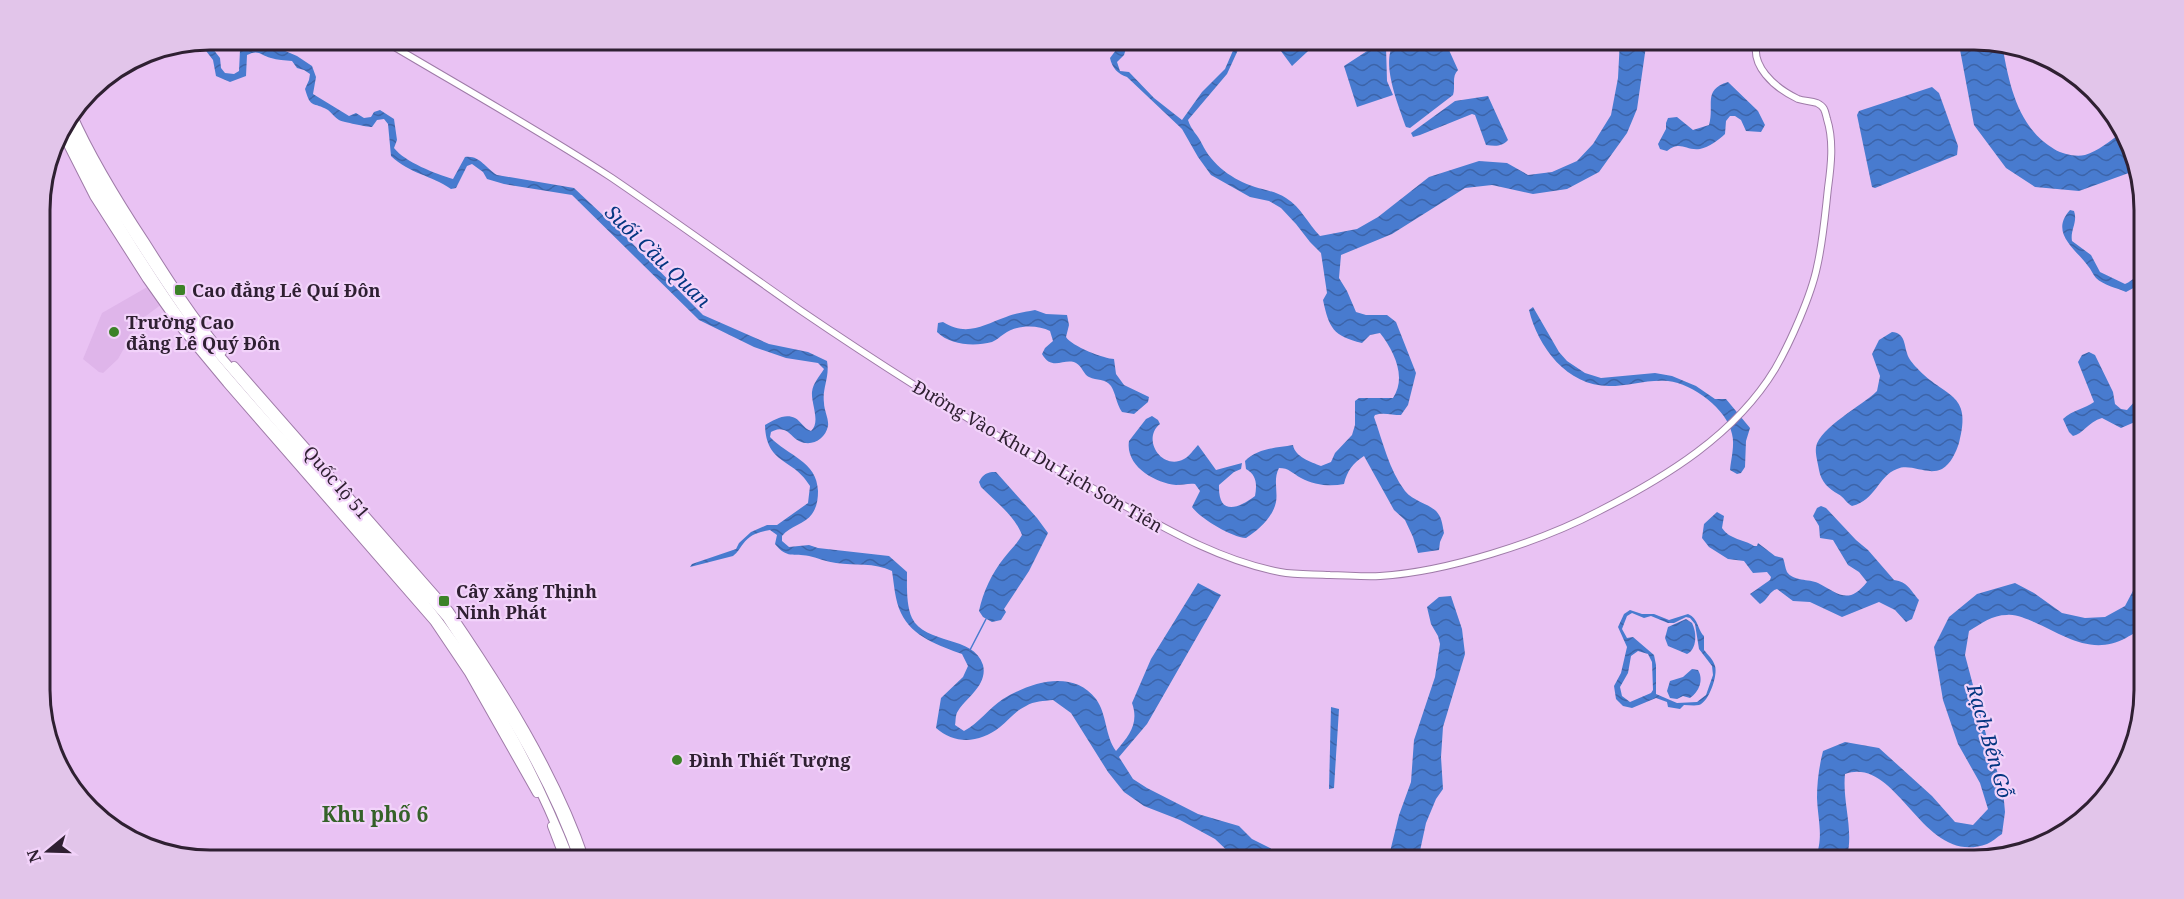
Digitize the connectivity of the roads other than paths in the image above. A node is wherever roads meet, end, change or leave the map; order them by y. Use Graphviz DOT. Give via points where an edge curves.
graph roads {
  1 [pos="399,50"];
  2 [pos="1755,50"];
  3 [pos="76,122"];
  4 [pos="73,127"];
  5 [pos="69,134"];
  6 [pos="66,140"];
  7 [pos="158,280"];
  8 [pos="486,673"];
  9 [pos="503,727"];
  10 [pos="561,850"];
  11 [pos="566,850"];
  12 [pos="575,850"];
  13 [pos="581,850"];
  1 -- 2 [label="street, Đường Vào Khu Du Lịch Sơn Tiên" via="610,177 930,396 1179,536 1226,558 1288,573 1381,576 1453,564 1506,549 1587,518 1687,459 1743,413 1774,369 1816,273 1830,170 1831,134 1825,111 1815,102 1802,101 1768,77"];
  3 -- 7 [label="main road, Quốc lộ 51"];
  4 -- 7 [label="highway, Quốc lộ 51"];
  5 -- 7 [label="highway, Quốc lộ 51" via="83,165"];
  6 -- 7 [label="main road, Quốc lộ 51" via="94,195"];
  7 -- 8 [label="highway, Quốc lộ 51" via="360,512 445,615"];
  7 -- 9 [label="highway, Quốc lộ 51" via="201,345 435,617 463,655"];
  8 -- 12 [label="highway, Quốc lộ 51" via="550,791"];
  8 -- 13 [label="main road, Quốc lộ 51" via="551,781"];
  9 -- 10 [label="main road, Quốc lộ 51"];
  9 -- 11 [label="highway, Quốc lộ 51" via="547,803"];
}
